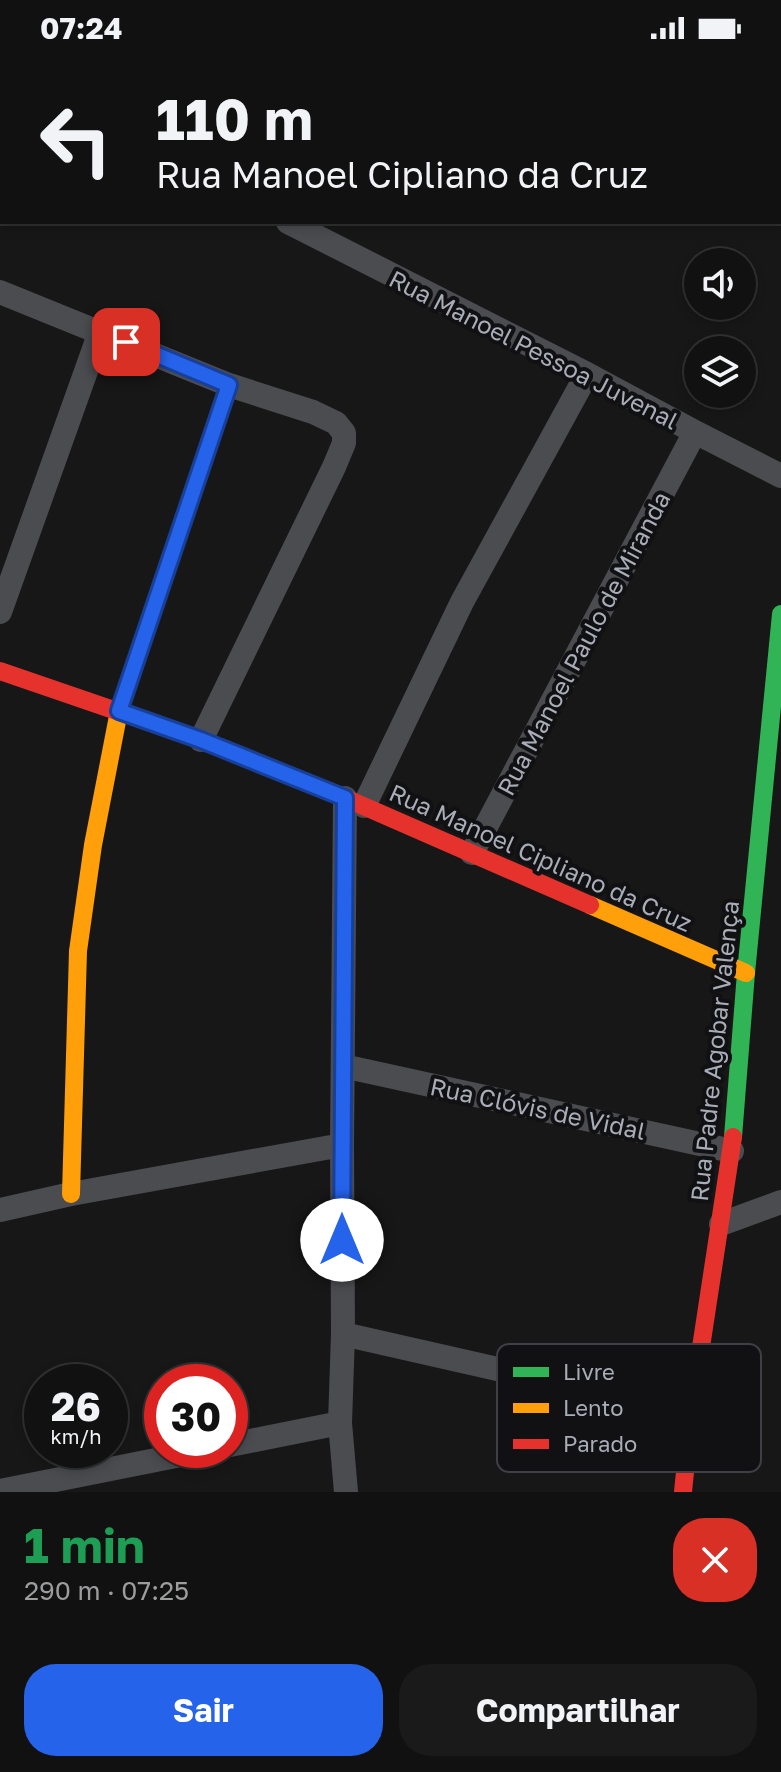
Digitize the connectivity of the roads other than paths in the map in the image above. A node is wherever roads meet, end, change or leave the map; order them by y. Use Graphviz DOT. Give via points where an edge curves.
graph roads {
  1 [pos="292,224"];
  2 [pos="0,292"];
  3 [pos="100,332"];
  4 [pos="587,374"];
  5 [pos="229,385"];
  6 [pos="695,432"];
  7 [pos="781,476"];
  8 [pos="0,612"];
  9 [pos="781,614"];
  10 [pos="0,671"];
  11 [pos="119,711"];
  12 [pos="201,740"];
  13 [pos="354,802"];
  14 [pos="472,853"];
  15 [pos="746,973"];
  16 [pos="343,1066"];
  17 [pos="342,1145"];
  18 [pos="732,1151"];
  19 [pos="71,1194"];
  20 [pos="781,1202"];
  21 [pos="0,1210"];
  22 [pos="721,1224"];
  23 [pos="343,1334"];
  24 [pos="702,1344"];
  25 [pos="497,1369"];
  26 [pos="340,1423"];
  27 [pos="248,1441"];
  28 [pos="144,1462"];
  29 [pos="685,1472"];
  30 [pos="0,1491"];
  31 [pos="346,1492"];
  32 [pos="683,1492"];
  1 -- 4 [label="street, Rua Manoel Pessoa Juvenal"];
  2 -- 3 [label="street"];
  3 -- 5 [label="street"];
  3 -- 8 [label="street"];
  4 -- 6 [label="street, Rua Manoel Pessoa Juvenal"];
  4 -- 13 [label="street"];
  5 -- 11 [label="street"];
  5 -- 12 [label="street" via="336,423 344,443"];
  6 -- 7 [label="street, Rua Manoel Pessoa Juvenal"];
  6 -- 14 [label="street, Rua Manoel Paulo de Miranda"];
  9 -- 15 [label="street, Rua Padre Agobar Valença"];
  10 -- 11 [label="street, Rua Manoel Cipliano da Cruz"];
  11 -- 12 [label="street, Rua Manoel Cipliano da Cruz"];
  11 -- 19 [label="street" via="78,951"];
  12 -- 13 [label="street, Rua Manoel Cipliano da Cruz"];
  13 -- 14 [label="street, Rua Manoel Cipliano da Cruz"];
  13 -- 16 [label="street"];
  14 -- 15 [label="street, Rua Manoel Cipliano da Cruz"];
  15 -- 18 [label="street, Rua Padre Agobar Valença"];
  16 -- 17 [label="street"];
  16 -- 18 [label="street, Rua Clóvis de Vidal"];
  17 -- 19 [label="street"];
  17 -- 23 [label="street"];
  18 -- 22 [label="street, Rua Padre Agobar Valença"];
  19 -- 21 [label="street"];
  20 -- 22 [label="street"];
  22 -- 24 [label="street, Rua Padre Agobar Valença"];
  23 -- 25 [label="street"];
  23 -- 26 [label="street"];
  26 -- 27 [label="street"];
  26 -- 31 [label="street"];
  28 -- 30 [label="street"];
  29 -- 32 [label="street, Rua Padre Agobar Valença"];
}
